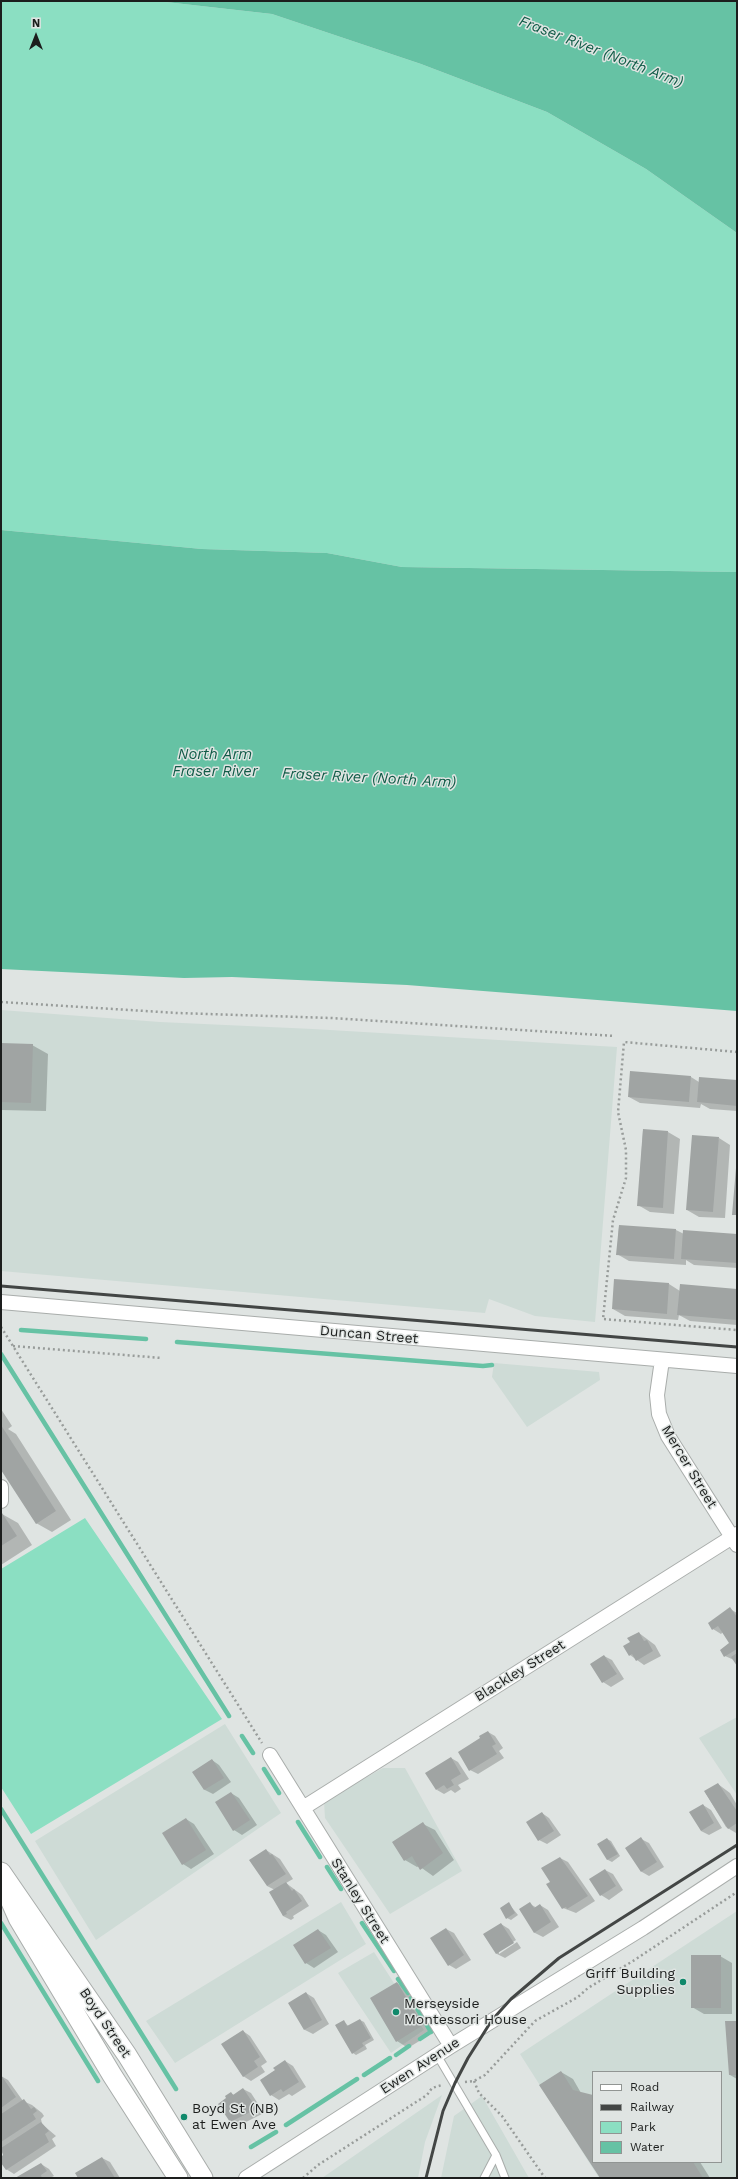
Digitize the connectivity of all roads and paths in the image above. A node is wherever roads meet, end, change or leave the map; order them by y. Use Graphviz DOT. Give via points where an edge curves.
graph roads {
  1 [pos="1,1002"];
  2 [pos="615,1036"];
  3 [pos="737,1052"];
  4 [pos="1,1302"];
  5 [pos="1,1327"];
  6 [pos="737,1330"];
  7 [pos="12,1346"];
  8 [pos="162,1358"];
  9 [pos="662,1360"];
  10 [pos="737,1366"];
  11 [pos="1,1487"];
  12 [pos="1,1501"];
  13 [pos="735,1539"];
  14 [pos="270,1755"];
  15 [pos="302,1808"];
  16 [pos="737,1866"];
  17 [pos="1,1872"];
  18 [pos="1,1881"];
  19 [pos="737,1892"];
  20 [pos="451,2046"];
  21 [pos="437,2055"];
  22 [pos="470,2081"];
  23 [pos="474,2081"];
  24 [pos="440,2085"];
  25 [pos="496,2155"];
  26 [pos="178,2178"];
  27 [pos="203,2178"];
  28 [pos="246,2178"];
  29 [pos="303,2178"];
  30 [pos="484,2178"];
  31 [pos="505,2178"];
  32 [pos="545,2178"];
  1 -- 2 [label="path" via="177,1013 331,1018"];
  3 -- 6 [label="path" via="624,1042 618,1112 626,1150 626,1178 613,1220 603,1319"];
  4 -- 9 [label="street, Duncan Street"];
  5 -- 7 [label="path"];
  7 -- 8 [label="path"];
  7 -- 14 [label="path"];
  9 -- 10 [label="street, Duncan Street"];
  9 -- 13 [label="street, Mercer Street" via="657,1395 659,1414 668,1436"];
  11 -- 12 [label="street"];
  13 -- 15 [label="street, Blackley Street"];
  14 -- 15 [label="street, Stanley Street"];
  15 -- 20 [label="street, Stanley Street"];
  16 -- 20 [label="street, Ewen Avenue" via="643,1928"];
  17 -- 27 [label="main road, Boyd Street" via="127,2055"];
  18 -- 26 [label="main road, Boyd Street" via="18,1918 112,2075"];
  19 -- 23 [label="path" via="578,1997 534,2021 485,2075"];
  20 -- 21 [label="street, Ewen Avenue"];
  21 -- 25 [label="lane"];
  21 -- 28 [label="street, Ewen Avenue"];
  22 -- 23 [label="path"];
  23 -- 32 [label="path" via="479,2093 502,2116"];
  24 -- 29 [label="path" via="318,2165"];
  25 -- 30 [label="lane"];
  25 -- 31 [label="lane"];
}
